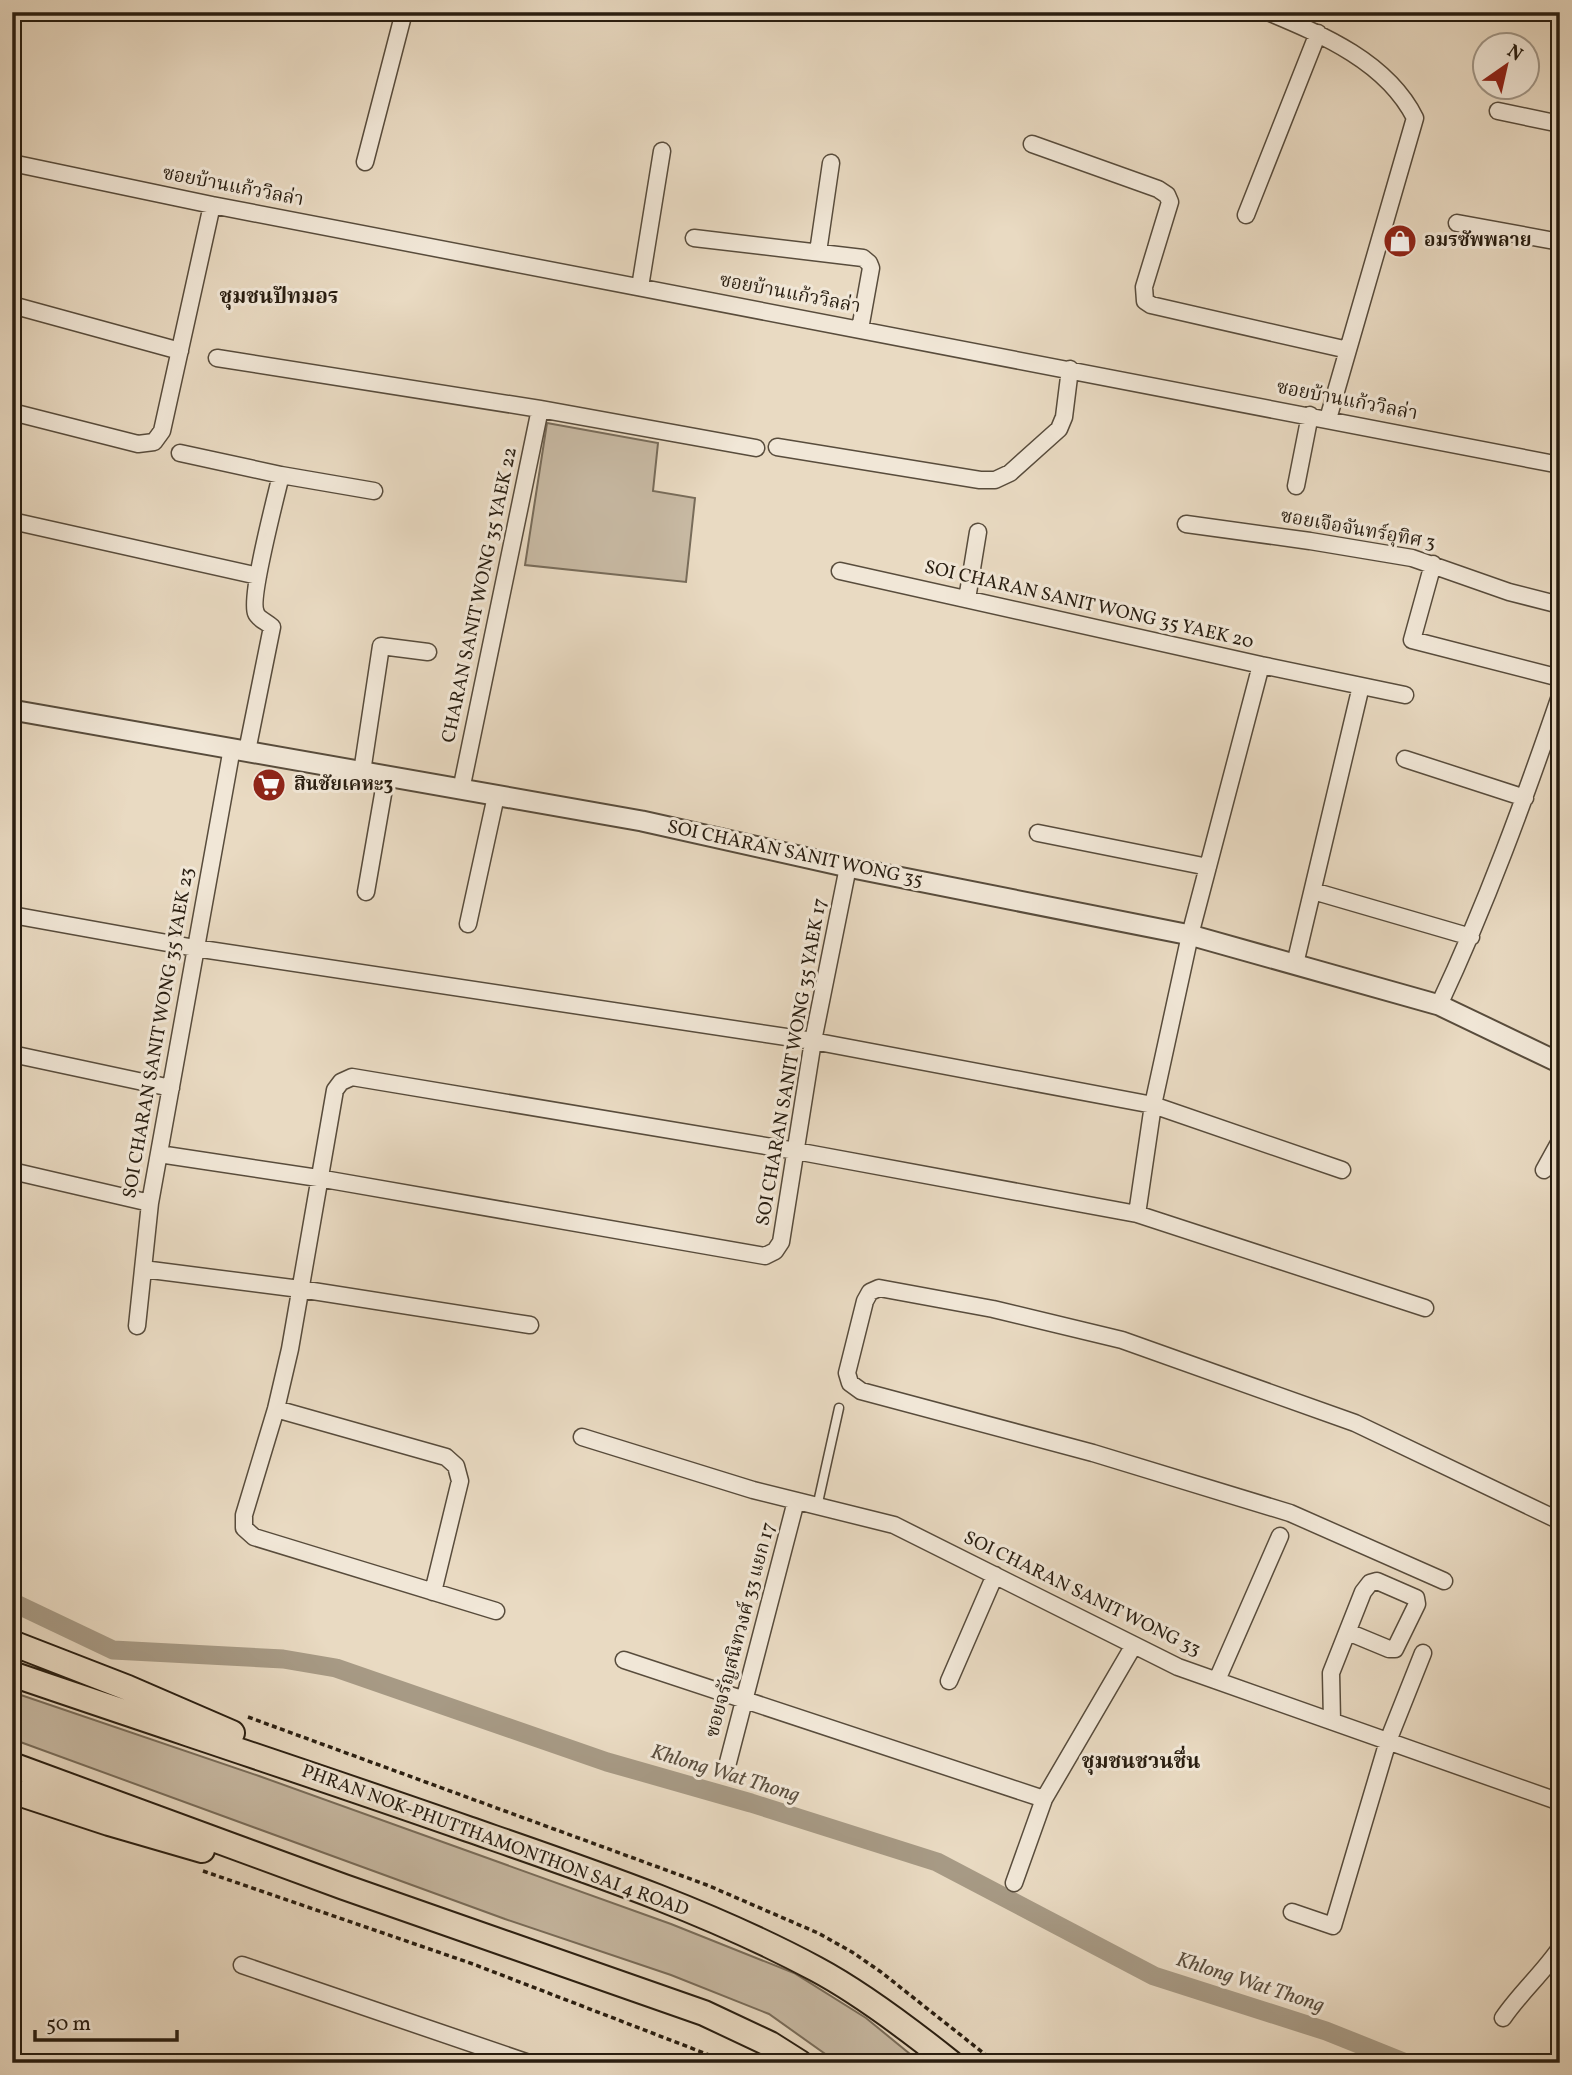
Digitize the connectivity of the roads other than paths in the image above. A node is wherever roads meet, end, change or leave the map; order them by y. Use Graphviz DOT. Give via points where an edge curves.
graph roads {
  1 [pos="404,12"];
  2 [pos="1268,12"];
  3 [pos="1318,33"];
  4 [pos="1498,111"];
  5 [pos="1560,124"];
  6 [pos="1032,144"];
  7 [pos="662,151"];
  8 [pos="365,162"];
  9 [pos="12,163"];
  10 [pos="831,163"];
  11 [pos="212,205"];
  12 [pos="1246,215"];
  13 [pos="1457,223"];
  14 [pos="694,238"];
  15 [pos="1560,242"];
  16 [pos="818,252"];
  17 [pos="640,287"];
  18 [pos="12,305"];
  19 [pos="860,329"];
  20 [pos="1348,350"];
  21 [pos="180,351"];
  22 [pos="217,358"];
  23 [pos="1070,369"];
  24 [pos="540,409"];
  25 [pos="12,412"];
  26 [pos="1310,415"];
  27 [pos="1328,419"];
  28 [pos="777,447"];
  29 [pos="756,448"];
  30 [pos="180,453"];
  31 [pos="1560,464"];
  32 [pos="281,475"];
  33 [pos="1296,486"];
  34 [pos="374,491"];
  35 [pos="12,521"];
  36 [pos="1186,524"];
  37 [pos="978,532"];
  38 [pos="1433,564"];
  39 [pos="840,571"];
  40 [pos="258,576"];
  41 [pos="967,599"];
  42 [pos="1560,604"];
  43 [pos="428,652"];
  44 [pos="1261,665"];
  45 [pos="1560,678"];
  46 [pos="1361,686"];
  47 [pos="1405,695"];
  48 [pos="1560,696"];
  49 [pos="12,710"];
  50 [pos="239,750"];
  51 [pos="1405,759"];
  52 [pos="362,772"];
  53 [pos="386,777"];
  54 [pos="461,790"];
  55 [pos="496,796"];
  56 [pos="1525,798"];
  57 [pos="1038,833"];
  58 [pos="848,867"];
  59 [pos="1208,867"];
  60 [pos="1313,891"];
  61 [pos="366,892"];
  62 [pos="12,915"];
  63 [pos="468,924"];
  64 [pos="1190,935"];
  65 [pos="1471,937"];
  66 [pos="195,948"];
  67 [pos="1296,964"];
  68 [pos="1439,1005"];
  69 [pos="813,1041"];
  70 [pos="12,1054"];
  71 [pos="1560,1063"];
  72 [pos="171,1088"];
  73 [pos="1153,1105"];
  74 [pos="1560,1141"];
  75 [pos="796,1152"];
  76 [pos="159,1154"];
  77 [pos="1342,1170"];
  78 [pos="12,1171"];
  79 [pos="1544,1171"];
  80 [pos="318,1178"];
  81 [pos="150,1203"];
  82 [pos="1137,1214"];
  83 [pos="143,1269"];
  84 [pos="300,1289"];
  85 [pos="1425,1307"];
  86 [pos="530,1325"];
  87 [pos="137,1326"];
  88 [pos="839,1408"];
  89 [pos="276,1409"];
  90 [pos="582,1437"];
  91 [pos="796,1501"];
  92 [pos="817,1507"];
  93 [pos="1560,1521"];
  94 [pos="1280,1536"];
  95 [pos="995,1576"];
  96 [pos="1444,1581"];
  97 [pos="433,1592"];
  98 [pos="496,1611"];
  99 [pos="1348,1632"];
  100 [pos="12,1643"];
  101 [pos="1134,1645"];
  102 [pos="1423,1653"];
  103 [pos="624,1660"];
  104 [pos="12,1674"];
  105 [pos="1217,1680"];
  106 [pos="950,1681"];
  107 [pos="745,1700"];
  108 [pos="1332,1721"];
  109 [pos="1388,1741"];
  110 [pos="12,1765"];
  111 [pos="726,1770"];
  112 [pos="12,1791"];
  113 [pos="379,1797"];
  114 [pos="1044,1799"];
  115 [pos="1560,1802"];
  116 [pos="1014,1883"];
  117 [pos="344,1887"];
  118 [pos="1292,1912"];
  119 [pos="1560,1948"];
  120 [pos="242,1965"];
  121 [pos="1503,2018"];
  122 [pos="529,2063"];
  123 [pos="800,2063"];
  124 [pos="951,2063"];
  1 -- 8 [label="street"];
  2 -- 3 [label="street"];
  3 -- 12 [label="street"];
  3 -- 20 [label="street" via="1349,50 1384,79 1415,118"];
  4 -- 5 [label="street"];
  6 -- 20 [label="street" via="1167,195 1170,202 1144,288 1145,301 1151,305"];
  7 -- 17 [label="street"];
  9 -- 11 [label="street, ซอยบ้านแก้ววิลล่า"];
  10 -- 16 [label="street"];
  11 -- 17 [label="street, ซอยบ้านแก้ววิลล่า"];
  11 -- 21 [label="street"];
  13 -- 15 [label="street"];
  14 -- 16 [label="street"];
  16 -- 19 [label="street" via="863,258 869,263"];
  17 -- 19 [label="street, ซอยบ้านแก้ววิลล่า"];
  18 -- 21 [label="street"];
  19 -- 23 [label="street, ซอยบ้านแก้ววิลล่า"];
  20 -- 27 [label="street"];
  21 -- 25 [label="street" via="163,431 154,442 138,444"];
  22 -- 24 [label="street"];
  23 -- 26 [label="street, ซอยบ้านแก้ววิลล่า"];
  23 -- 28 [label="street" via="1059,429 1010,473 995,480"];
  24 -- 29 [label="street"];
  24 -- 54 [label="street, CHARAN SANIT WONG 35 YAEK 22"];
  26 -- 27 [label="street, ซอยบ้านแก้ววิลล่า"];
  26 -- 33 [label="street"];
  27 -- 31 [label="street, ซอยบ้านแก้ววิลล่า"];
  30 -- 32 [label="street"];
  32 -- 34 [label="street"];
  32 -- 40 [label="street"];
  35 -- 40 [label="street"];
  36 -- 38 [label="street, ซอยเจือจันทร์อุทิศ 3"];
  37 -- 41 [label="street"];
  38 -- 42 [label="street, ซอยเจือจันทร์อุทิศ 3" via="1509,592"];
  38 -- 45 [label="street" via="1412,640"];
  39 -- 41 [label="street, SOI CHARAN SANIT WONG 35 YAEK 20"];
  40 -- 50 [label="street, SOI CHARAN SANIT WONG 35 YAEK 23" via="255,611 272,627"];
  41 -- 44 [label="street, SOI CHARAN SANIT WONG 35 YAEK 20"];
  43 -- 52 [label="street" via="381,646"];
  44 -- 46 [label="street"];
  44 -- 59 [label="street, SOI CHARAN SANIT WONG 35 YAEK 20"];
  46 -- 47 [label="street"];
  46 -- 60 [label="street"];
  48 -- 56 [label="street"];
  49 -- 50 [label="street, SOI CHARAN SANIT WONG 35"];
  50 -- 52 [label="street, SOI CHARAN SANIT WONG 35"];
  50 -- 66 [label="street, SOI CHARAN SANIT WONG 35 YAEK 23"];
  51 -- 56 [label="street"];
  52 -- 53 [label="street, SOI CHARAN SANIT WONG 35"];
  53 -- 54 [label="street, SOI CHARAN SANIT WONG 35"];
  53 -- 61 [label="street"];
  54 -- 55 [label="street, SOI CHARAN SANIT WONG 35"];
  55 -- 58 [label="street, SOI CHARAN SANIT WONG 35" via="642,821"];
  55 -- 63 [label="street"];
  56 -- 65 [label="street"];
  57 -- 59 [label="street"];
  58 -- 64 [label="street, SOI CHARAN SANIT WONG 35"];
  58 -- 69 [label="street, SOI CHARAN SANIT WONG 35 YAEK 17"];
  59 -- 64 [label="street, SOI CHARAN SANIT WONG 35 YAEK 20"];
  60 -- 65 [label="street"];
  60 -- 67 [label="street"];
  62 -- 66 [label="street"];
  64 -- 67 [label="street, SOI CHARAN SANIT WONG 35"];
  64 -- 73 [label="street, SOI CHARAN SANIT WONG 35 YAEK 20"];
  65 -- 68 [label="street"];
  66 -- 69 [label="street"];
  66 -- 72 [label="street, SOI CHARAN SANIT WONG 35 YAEK 23"];
  67 -- 68 [label="street, SOI CHARAN SANIT WONG 35"];
  68 -- 71 [label="street, SOI CHARAN SANIT WONG 35"];
  69 -- 73 [label="street"];
  69 -- 75 [label="street, SOI CHARAN SANIT WONG 35 YAEK 17"];
  70 -- 72 [label="street"];
  72 -- 76 [label="street, SOI CHARAN SANIT WONG 35 YAEK 23"];
  73 -- 77 [label="street"];
  73 -- 82 [label="street, SOI CHARAN SANIT WONG 35 YAEK 20"];
  74 -- 79 [label="street"];
  75 -- 80 [label="street" via="352,1077 335,1090"];
  75 -- 80 [label="street, SOI CHARAN SANIT WONG 35 YAEK 17" via="781,1242 765,1256"];
  75 -- 82 [label="street"];
  76 -- 80 [label="street"];
  76 -- 81 [label="street, SOI CHARAN SANIT WONG 35 YAEK 23"];
  78 -- 81 [label="street"];
  80 -- 84 [label="street"];
  81 -- 83 [label="street, SOI CHARAN SANIT WONG 35 YAEK 23"];
  82 -- 85 [label="street"];
  83 -- 84 [label="street"];
  83 -- 87 [label="street, SOI CHARAN SANIT WONG 35 YAEK 23"];
  84 -- 86 [label="street"];
  84 -- 89 [label="street"];
  88 -- 92 [label="lane"];
  89 -- 97 [label="street" via="446,1457 456,1466 460,1481"];
  89 -- 97 [label="street" via="244,1528 254,1537"];
  90 -- 91 [label="street, SOI CHARAN SANIT WONG 33"];
  91 -- 92 [label="street, SOI CHARAN SANIT WONG 33"];
  91 -- 107 [label="street, ซอยจรัญสนิทวงศ์ 33 แยก 17"];
  92 -- 95 [label="street, SOI CHARAN SANIT WONG 33" via="894,1525"];
  93 -- 96 [label="street" via="1355,1423 1122,1340 879,1288 865,1301 847,1373 850,1383 861,1391 1093,1453 1290,1513"];
  94 -- 105 [label="street"];
  95 -- 101 [label="street, SOI CHARAN SANIT WONG 33"];
  95 -- 106 [label="street"];
  97 -- 98 [label="street"];
  99 -- 99 [label="street" via="1395,1649 1416,1598 1377,1581 1370,1583"];
  99 -- 108 [label="street" via="1331,1673"];
  100 -- 113 [label="main road"];
  101 -- 105 [label="street, SOI CHARAN SANIT WONG 33"];
  101 -- 114 [label="street"];
  102 -- 109 [label="street"];
  103 -- 107 [label="street"];
  104 -- 113 [label="main road, PHRAN NOK-PHUTTHAMONTHON SAI 4 ROAD"];
  105 -- 108 [label="street, SOI CHARAN SANIT WONG 33"];
  107 -- 111 [label="street, ซอยจรัญสนิทวงศ์ 33 แยก 17"];
  107 -- 114 [label="street"];
  108 -- 109 [label="street, SOI CHARAN SANIT WONG 33"];
  109 -- 115 [label="street, SOI CHARAN SANIT WONG 33"];
  109 -- 118 [label="street" via="1333,1926"];
  110 -- 117 [label="main road"];
  112 -- 117 [label="main road" via="175,1843"];
  113 -- 124 [label="main road, PHRAN NOK-PHUTTHAMONTHON SAI 4 ROAD" via="572,1865 746,1934 819,1970"];
  114 -- 116 [label="street"];
  117 -- 123 [label="main road" via="705,2013"];
  119 -- 121 [label="street"];
  120 -- 122 [label="street"];
}
